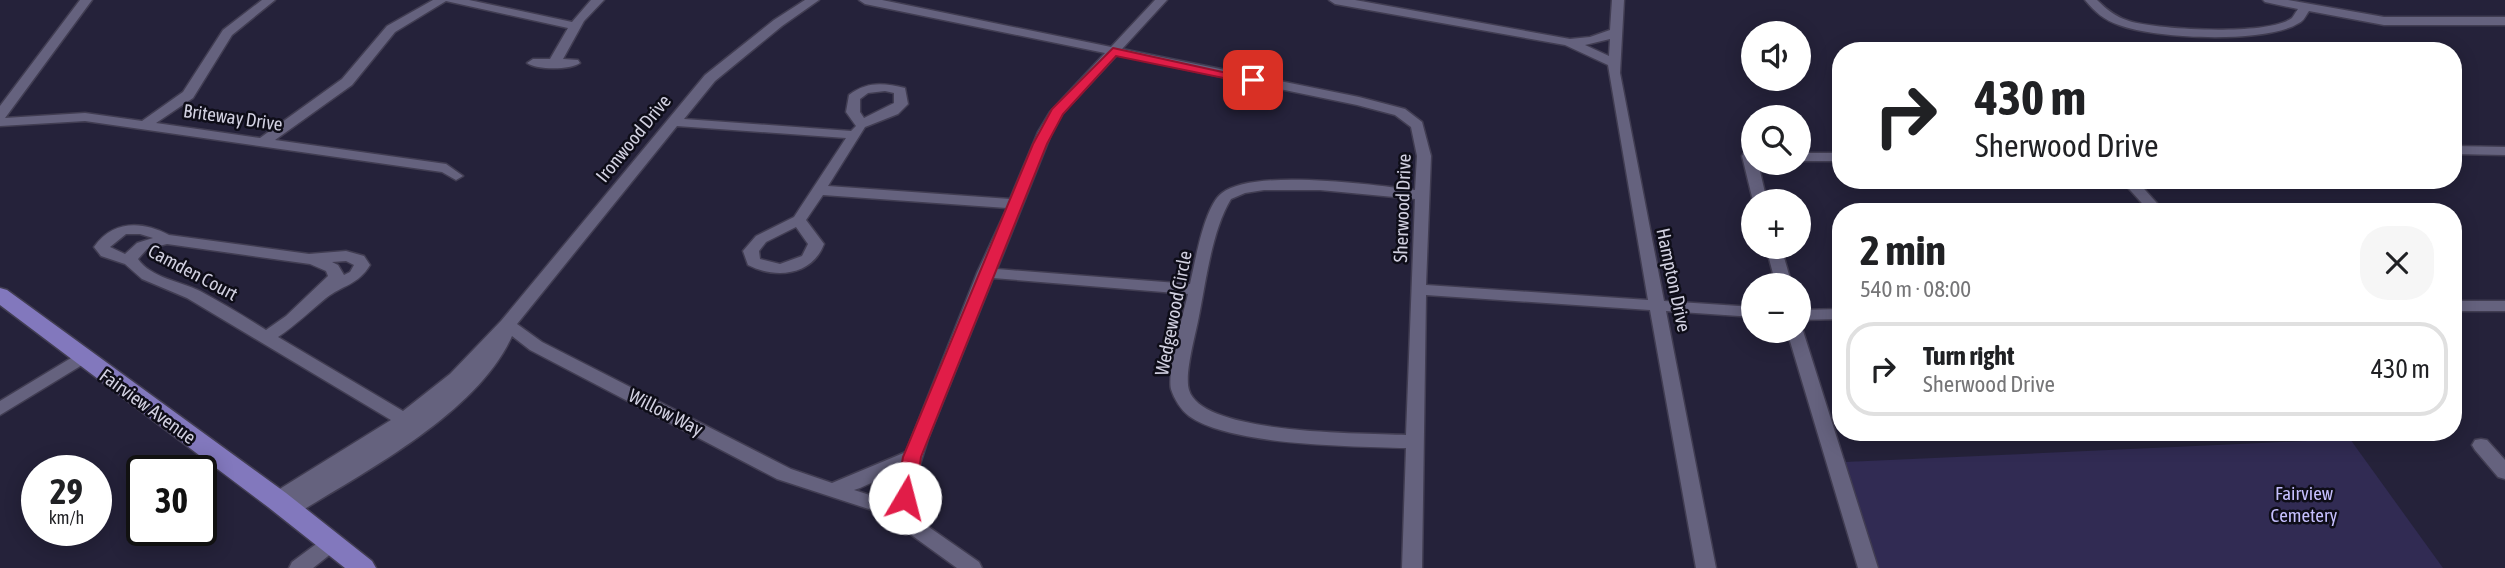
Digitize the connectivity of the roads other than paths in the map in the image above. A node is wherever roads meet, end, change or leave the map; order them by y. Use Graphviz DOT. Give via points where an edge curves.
graph roads {
  1 [pos="86,0"];
  2 [pos="269,0"];
  3 [pos="441,0"];
  4 [pos="452,0"];
  5 [pos="598,0"];
  6 [pos="813,0"];
  7 [pos="865,0"];
  8 [pos="1161,0"];
  9 [pos="1335,0"];
  10 [pos="1618,0"];
  11 [pos="2091,0"];
  12 [pos="2269,0"];
  13 [pos="2305,7"];
  14 [pos="2505,21"];
  15 [pos="575,26"];
  16 [pos="1617,32"];
  17 [pos="1568,42"];
  18 [pos="1113,52"];
  19 [pos="555,62"];
  20 [pos="533,63"];
  21 [pos="574,63"];
  22 [pos="1612,64"];
  23 [pos="0,115"];
  24 [pos="0,122"];
  25 [pos="673,122"];
  26 [pos="146,124"];
  27 [pos="264,141"];
  28 [pos="2462,150"];
  29 [pos="2505,151"];
  30 [pos="1811,157"];
  31 [pos="1832,157"];
  32 [pos="456,176"];
  33 [pos="2136,189"];
  34 [pos="820,190"];
  35 [pos="1422,195"];
  36 [pos="2150,203"];
  37 [pos="1014,204"];
  38 [pos="799,220"];
  39 [pos="166,239"];
  40 [pos="309,259"];
  41 [pos="130,260"];
  42 [pos="985,273"];
  43 [pos="1418,289"];
  44 [pos="1198,290"];
  45 [pos="326,291"];
  46 [pos="0,295"];
  47 [pos="1659,306"];
  48 [pos="2462,306"];
  49 [pos="2505,306"];
  50 [pos="1741,311"];
  51 [pos="1811,314"];
  52 [pos="1832,314"];
  53 [pos="507,325"];
  54 [pos="268,336"];
  55 [pos="1799,343"];
  56 [pos="81,358"];
  57 [pos="0,409"];
  58 [pos="410,423"];
  59 [pos="1415,442"];
  60 [pos="2481,445"];
  61 [pos="912,457"];
  62 [pos="2505,472"];
  63 [pos="829,490"];
  64 [pos="282,505"];
  65 [pos="903,518"];
  66 [pos="330,544"];
  67 [pos="299,568"];
  68 [pos="363,568"];
  69 [pos="972,568"];
  70 [pos="1412,568"];
  71 [pos="1706,568"];
  72 [pos="1868,568"];
  1 -- 23 [label="street"];
  2 -- 26 [label="street" via="227,33 188,95"];
  3 -- 27 [label="street" via="391,29 347,82"];
  4 -- 15 [label="street"];
  5 -- 15 [label="street"];
  6 -- 25 [label="street, Ironwood Drive" via="710,78"];
  7 -- 18 [label="street, Sherwood Drive"];
  8 -- 18 [label="street"];
  9 -- 17 [label="street"];
  10 -- 16 [label="street, Hampton Drive"];
  11 -- 13 [label="street" via="2111,20 2153,30 2278,28 2297,20"];
  12 -- 13 [label="street"];
  13 -- 14 [label="street" via="2400,22"];
  15 -- 19 [label="street"];
  16 -- 17 [label="street" via="1591,41"];
  16 -- 22 [label="street, Hampton Drive"];
  17 -- 22 [label="street"];
  18 -- 35 [label="street, Sherwood Drive" via="1400,112 1417,125 1424,146"];
  18 -- 37 [label="street" via="1050,122"];
  19 -- 20 [label="street"];
  19 -- 21 [label="street"];
  22 -- 47 [label="street, Hampton Drive"];
  24 -- 26 [label="street, Briteway Drive" via="65,117"];
  25 -- 34 [label="street" via="859,129"];
  25 -- 53 [label="street, Ironwood Drive"];
  26 -- 27 [label="street, Briteway Drive"];
  27 -- 32 [label="street, Briteway Drive" via="446,168"];
  28 -- 29 [label="street"];
  30 -- 31 [label="street"];
  33 -- 36 [label="street"];
  34 -- 37 [label="street"];
  34 -- 38 [label="street"];
  35 -- 43 [label="street, Sherwood Drive"];
  35 -- 44 [label="street, Wedgewood Circle" via="1270,185 1233,192 1216,211"];
  37 -- 42 [label="street"];
  39 -- 40 [label="street, Camden Court"];
  39 -- 41 [label="street, Camden Court" via="142,246"];
  39 -- 41 [label="street" via="145,228 134,228 103,243 106,253"];
  40 -- 45 [label="street" via="335,270 335,280"];
  40 -- 45 [label="street, Camden Court" via="346,256 361,261 356,275"];
  41 -- 54 [label="street, Camden Court" via="161,282 187,291"];
  42 -- 44 [label="street"];
  42 -- 61 [label="street"];
  43 -- 47 [label="street"];
  43 -- 59 [label="street, Sherwood Drive"];
  44 -- 59 [label="street, Wedgewood Circle" via="1179,387 1195,412 1234,427"];
  45 -- 54 [label="street"];
  46 -- 56 [label="main road, Fairview Avenue"];
  47 -- 50 [label="street"];
  47 -- 71 [label="street, Hampton Drive"];
  48 -- 49 [label="street"];
  51 -- 52 [label="street"];
  53 -- 58 [label="street, Ironwood Drive" via="498,352 480,374"];
  53 -- 63 [label="street, Willow Way" via="536,346 784,474"];
  54 -- 58 [label="street, Camden Court"];
  55 -- 72 [label="street"];
  56 -- 57 [label="street"];
  56 -- 64 [label="main road, Fairview Avenue"];
  58 -- 64 [label="street, Ironwood Drive"];
  59 -- 70 [label="street, Sherwood Drive"];
  60 -- 62 [label="street"];
  61 -- 63 [label="street"];
  61 -- 65 [label="street"];
  63 -- 65 [label="street, Willow Way" via="888,508"];
  64 -- 66 [label="main road, Fairview Avenue"];
  65 -- 69 [label="street, Willow Way"];
  66 -- 67 [label="street"];
  66 -- 68 [label="main road, Fairview Avenue"];
}
